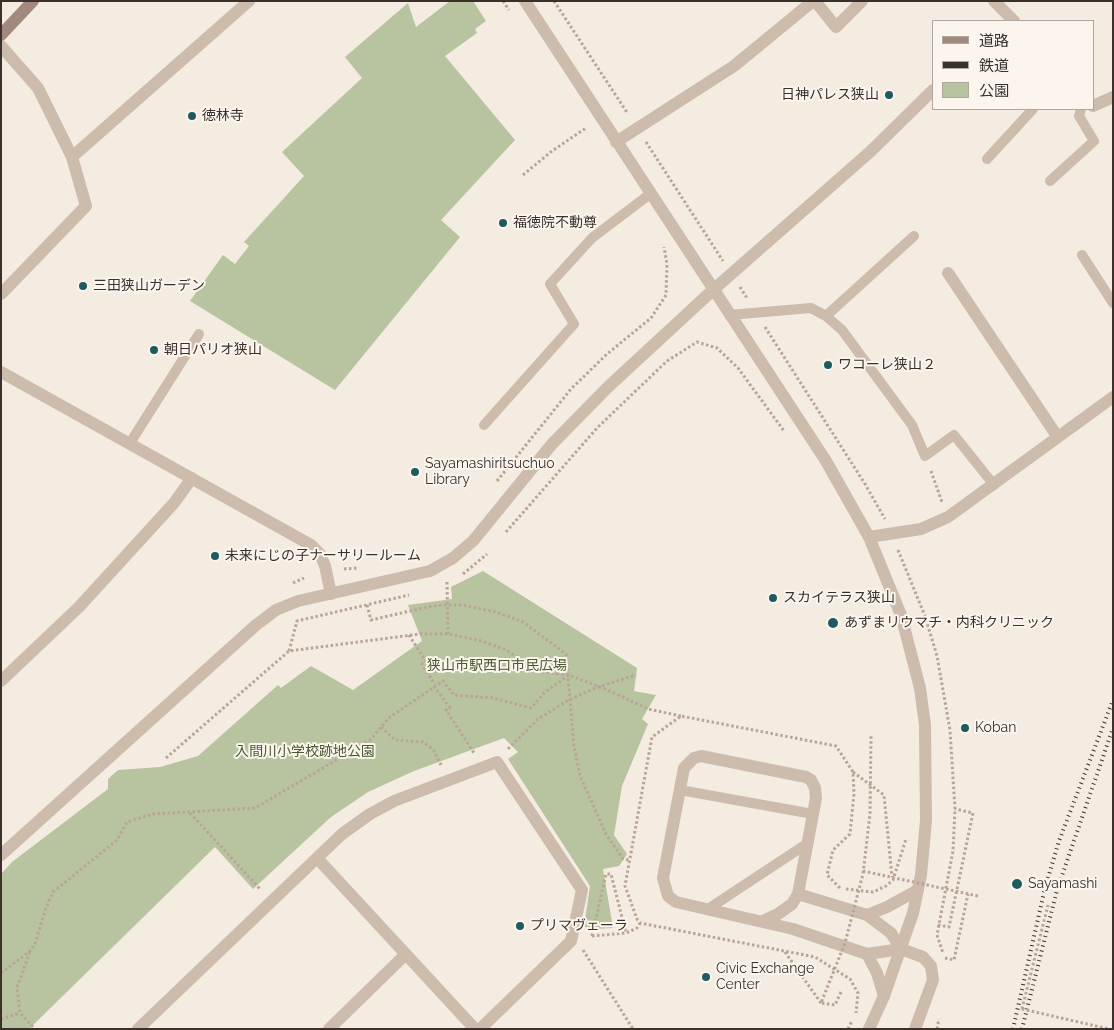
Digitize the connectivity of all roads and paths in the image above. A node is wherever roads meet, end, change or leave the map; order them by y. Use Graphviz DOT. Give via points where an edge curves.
graph roads {
  1 [pos="33,1"];
  2 [pos="249,1"];
  3 [pos="524,1"];
  4 [pos="814,1"];
  5 [pos="862,1"];
  6 [pos="994,1"];
  7 [pos="1009,19"];
  8 [pos="1,35"];
  9 [pos="1,46"];
  10 [pos="932,91"];
  11 [pos="1113,97"];
  12 [pos="1094,106"];
  13 [pos="1032,110"];
  14 [pos="1081,110"];
  15 [pos="586,128"];
  16 [pos="616,142"];
  17 [pos="72,157"];
  18 [pos="988,159"];
  19 [pos="523,176"];
  20 [pos="1050,181"];
  21 [pos="650,194"];
  22 [pos="914,236"];
  23 [pos="1082,255"];
  24 [pos="948,273"];
  25 [pos="737,282"];
  26 [pos="713,290"];
  27 [pos="1,294"];
  28 [pos="1113,303"];
  29 [pos="755,311"];
  30 [pos="729,314"];
  31 [pos="826,316"];
  32 [pos="198,334"];
  33 [pos="1,372"];
  34 [pos="1113,397"];
  35 [pos="484,425"];
  36 [pos="1057,436"];
  37 [pos="789,439"];
  38 [pos="130,443"];
  39 [pos="925,456"];
  40 [pos="192,478"];
  41 [pos="994,485"];
  42 [pos="948,517"];
  43 [pos="888,525"];
  44 [pos="869,537"];
  45 [pos="500,538"];
  46 [pos="489,552"];
  47 [pos="447,582"];
  48 [pos="442,585"];
  49 [pos="331,594"];
  50 [pos="413,594"];
  51 [pos="367,605"];
  52 [pos="447,605"];
  53 [pos="448,634"];
  54 [pos="409,635"];
  55 [pos="289,651"];
  56 [pos="636,674"];
  57 [pos="569,675"];
  58 [pos="1,681"];
  59 [pos="435,686"];
  60 [pos="681,716"];
  61 [pos="381,727"];
  62 [pos="871,736"];
  63 [pos="508,748"];
  64 [pos="471,750"];
  65 [pos="166,758"];
  66 [pos="440,762"];
  67 [pos="853,772"];
  68 [pos="680,790"];
  69 [pos="954,809"];
  70 [pos="190,812"];
  71 [pos="814,814"];
  72 [pos="906,830"];
  73 [pos="808,843"];
  74 [pos="1,856"];
  75 [pos="317,858"];
  76 [pos="630,860"];
  77 [pos="863,871"];
  78 [pos="892,877"];
  79 [pos="258,886"];
  80 [pos="918,890"];
  81 [pos="956,891"];
  82 [pos="798,894"];
  83 [pos="968,894"];
  84 [pos="978,896"];
  85 [pos="1048,905"];
  86 [pos="708,909"];
  87 [pos="867,915"];
  88 [pos="763,921"];
  89 [pos="640,923"];
  90 [pos="938,925"];
  91 [pos="626,933"];
  92 [pos="592,936"];
  93 [pos="576,943"];
  94 [pos="901,949"];
  95 [pos="30,952"];
  96 [pos="784,952"];
  97 [pos="406,954"];
  98 [pos="867,954"];
  99 [pos="946,958"];
  100 [pos="1,973"];
  101 [pos="840,992"];
  102 [pos="883,998"];
  103 [pos="821,1004"];
  104 [pos="20,1013"];
  105 [pos="1,1019"];
  106 [pos="35,1029"];
  107 [pos="138,1029"];
  108 [pos="329,1029"];
  109 [pos="476,1029"];
  110 [pos="480,1029"];
  111 [pos="633,1029"];
  112 [pos="848,1029"];
  113 [pos="869,1029"];
  114 [pos="915,1029"];
  115 [pos="1109,1029"];
  1 -- 8 [label="main road"];
  2 -- 17 [label="street"];
  3 -- 16 [label="street"];
  4 -- 5 [label="street" via="836,27"];
  4 -- 16 [label="street" via="734,66"];
  6 -- 7 [label="street"];
  9 -- 17 [label="street" via="38,88"];
  10 -- 26 [label="street" via="871,151"];
  11 -- 12 [label="street"];
  13 -- 18 [label="lane"];
  14 -- 20 [label="lane" via="1079,116 1094,141"];
  15 -- 19 [label="path"];
  16 -- 21 [label="street"];
  17 -- 27 [label="street" via="86,206"];
  21 -- 26 [label="street"];
  21 -- 35 [label="lane" via="592,238 550,284 574,324"];
  22 -- 31 [label="lane"];
  23 -- 28 [label="lane"];
  24 -- 36 [label="street"];
  25 -- 29 [label="path"];
  26 -- 30 [label="street"];
  26 -- 49 [label="street" via="552,444 473,541 453,558 430,570"];
  29 -- 30 [label="lane"];
  29 -- 31 [label="lane" via="810,308"];
  29 -- 43 [label="path" via="861,476"];
  30 -- 44 [label="street" via="826,461"];
  31 -- 39 [label="lane" via="842,330 912,425"];
  32 -- 38 [label="lane"];
  33 -- 38 [label="street"];
  34 -- 36 [label="street"];
  36 -- 41 [label="street"];
  37 -- 45 [label="path" via="738,368 717,348 697,342 667,361 597,428"];
  38 -- 40 [label="street"];
  39 -- 41 [label="lane" via="954,435"];
  39 -- 42 [label="path"];
  40 -- 49 [label="street" via="310,544 320,554"];
  40 -- 58 [label="street" via="174,503 79,607"];
  41 -- 42 [label="street"];
  42 -- 44 [label="street" via="921,529"];
  44 -- 80 [label="street" via="901,615 920,688 927,771 926,820"];
  46 -- 47 [label="path" via="469,571"];
  47 -- 48 [label="path"];
  47 -- 52 [label="path"];
  49 -- 74 [label="street" via="276,610 256,625"];
  50 -- 51 [label="path"];
  51 -- 52 [label="path" via="371,620"];
  51 -- 55 [label="path" via="297,621"];
  52 -- 53 [label="path"];
  52 -- 57 [label="path" via="478,607 523,622 566,654"];
  53 -- 54 [label="path"];
  53 -- 57 [label="path" via="506,650 542,672"];
  54 -- 55 [label="path"];
  54 -- 59 [label="path" via="426,662 422,664"];
  55 -- 65 [label="path"];
  56 -- 63 [label="path, bridge" via="567,701 538,719"];
  57 -- 59 [label="path" via="544,693 531,708 493,698 454,696 442,681"];
  57 -- 60 [label="path" via="648,709"];
  57 -- 76 [label="path" via="574,746 580,776 606,834 623,859"];
  59 -- 61 [label="path" via="390,717"];
  59 -- 64 [label="path"];
  60 -- 67 [label="path" via="836,746"];
  60 -- 76 [label="path" via="652,737"];
  61 -- 66 [label="path" via="395,740 423,742"];
  61 -- 70 [label="path" via="370,740 255,808"];
  62 -- 77 [label="path, bridge" via="870,814"];
  67 -- 72 [label="path" via="850,834 834,850 827,874 841,889 873,892 886,886 893,880"];
  67 -- 78 [label="path" via="884,796"];
  68 -- 71 [label="lane"];
  68 -- 71 [label="street" via="687,763 701,756 806,777 815,788"];
  68 -- 86 [label="street" via="663,878 664,888 676,902"];
  69 -- 81 [label="path" via="973,813"];
  70 -- 79 [label="path"];
  70 -- 95 [label="path" via="152,814 127,822 117,840 53,892"];
  71 -- 73 [label="street"];
  73 -- 82 [label="street"];
  73 -- 86 [label="lane"];
  75 -- 93 [label="street" via="342,834 394,800 497,762 582,890"];
  75 -- 97 [label="street"];
  75 -- 107 [label="street"];
  76 -- 89 [label="path" via="625,886"];
  77 -- 78 [label="path, bridge"];
  77 -- 103 [label="path, bridge" via="845,943"];
  78 -- 81 [label="path, bridge"];
  80 -- 87 [label="street"];
  80 -- 94 [label="street"];
  81 -- 83 [label="path, bridge"];
  81 -- 90 [label="path" via="949,927"];
  82 -- 87 [label="street"];
  82 -- 88 [label="street" via="792,904"];
  83 -- 84 [label="path, bridge"];
  83 -- 99 [label="path" via="954,960"];
  85 -- 115 [label="path, bridge" via="1022,1008"];
  86 -- 88 [label="street"];
  87 -- 94 [label="street" via="891,933"];
  88 -- 98 [label="street" via="825,938"];
  89 -- 91 [label="path"];
  89 -- 96 [label="path"];
  91 -- 92 [label="path"];
  91 -- 92 [label="path" via="611,874 606,874"];
  92 -- 93 [label="path"];
  93 -- 110 [label="street"];
  93 -- 111 [label="path"];
  94 -- 98 [label="street"];
  94 -- 102 [label="street"];
  94 -- 114 [label="street" via="923,957 931,966 933,980"];
  95 -- 100 [label="path"];
  95 -- 104 [label="path" via="17,987"];
  96 -- 103 [label="path"];
  96 -- 112 [label="path" via="815,957 850,978 858,993 856,1013"];
  97 -- 108 [label="street"];
  97 -- 109 [label="street"];
  98 -- 102 [label="street" via="877,973"];
  101 -- 103 [label="path, bridge" via="835,1004"];
  102 -- 113 [label="street"];
  104 -- 105 [label="path"];
  104 -- 106 [label="path"];
}
